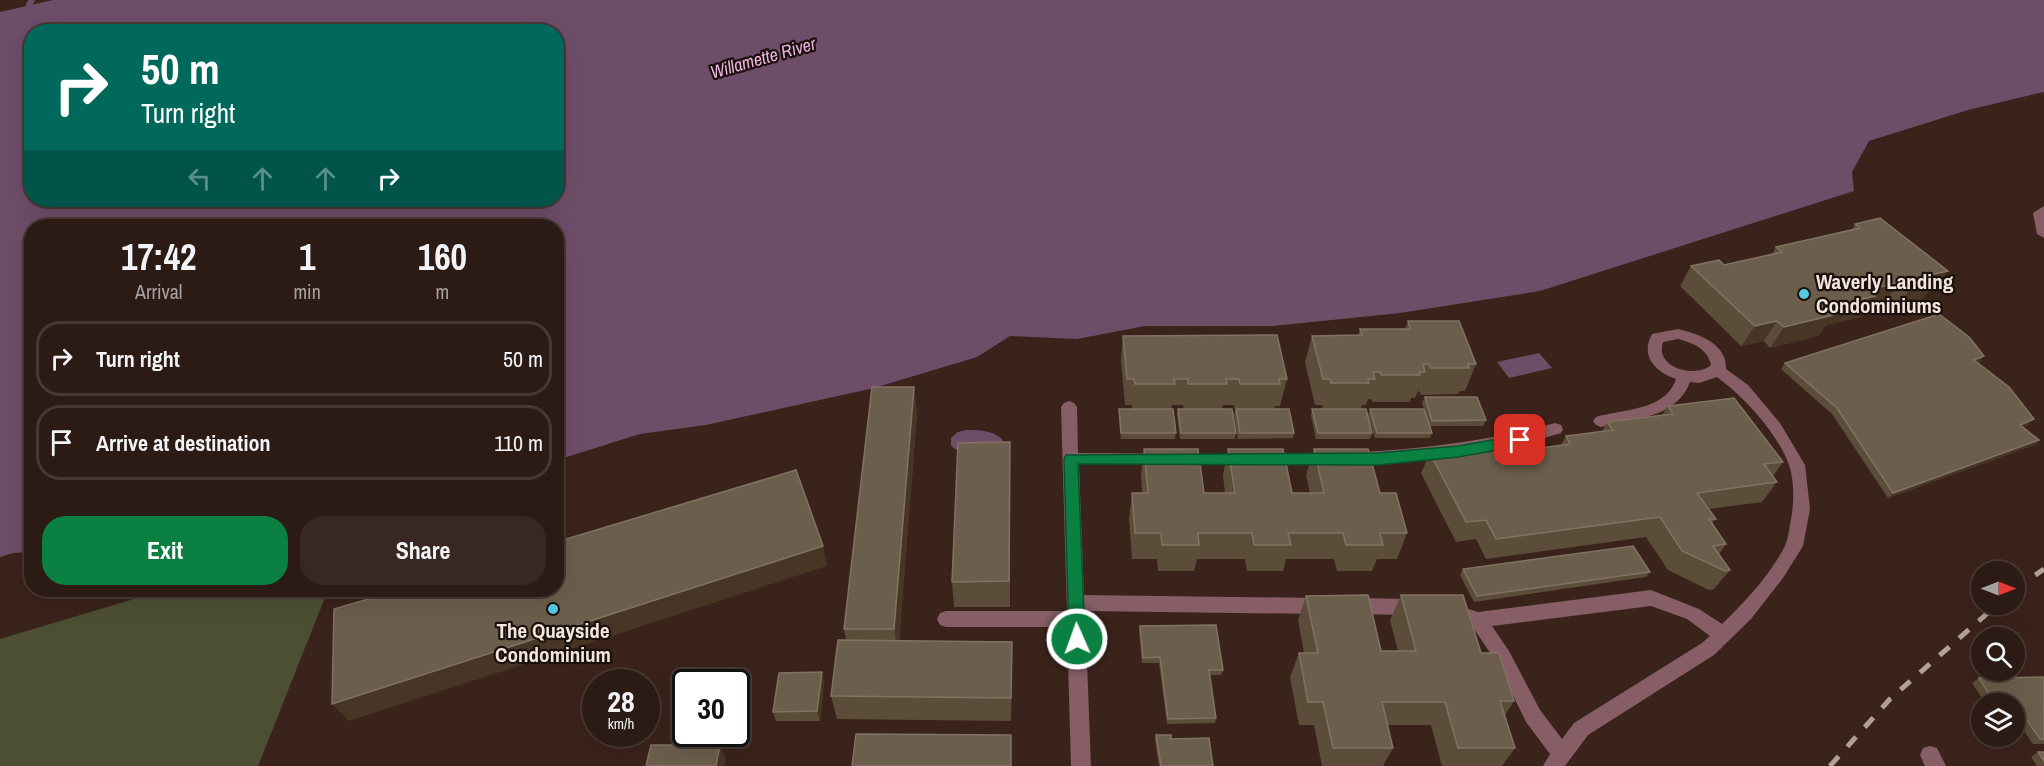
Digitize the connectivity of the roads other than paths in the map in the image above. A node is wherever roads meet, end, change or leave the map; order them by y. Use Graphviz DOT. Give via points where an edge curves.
graph roads {
  1 [pos="2044,210"];
  2 [pos="2044,234"];
  3 [pos="1717,370"];
  4 [pos="1684,376"];
  5 [pos="1069,407"];
  6 [pos="1601,421"];
  7 [pos="1555,429"];
  8 [pos="1071,459"];
  9 [pos="1076,611"];
  10 [pos="946,619"];
  11 [pos="1478,620"];
  12 [pos="1723,635"];
  13 [pos="1557,759"];
  14 [pos="1081,766"];
  1 -- 2 [label="street" via="2039,213"];
  3 -- 4 [label="street" via="1705,378"];
  3 -- 4 [label="street" via="1718,359 1703,343 1678,334 1657,338 1653,353 1658,361"];
  3 -- 12 [label="street" via="1743,389 1775,428 1797,465 1802,509 1794,546 1777,573"];
  4 -- 6 [label="street" via="1673,399"];
  5 -- 8 [label="street"];
  7 -- 8 [label="street" via="1458,452 1378,459"];
  8 -- 9 [label="street"];
  9 -- 10 [label="street"];
  9 -- 11 [label="street" via="1437,608"];
  9 -- 14 [label="street"];
  11 -- 12 [label="street" via="1651,598 1693,614"];
  11 -- 13 [label="street" via="1503,657"];
  12 -- 13 [label="street" via="1667,677 1581,729"];
}
